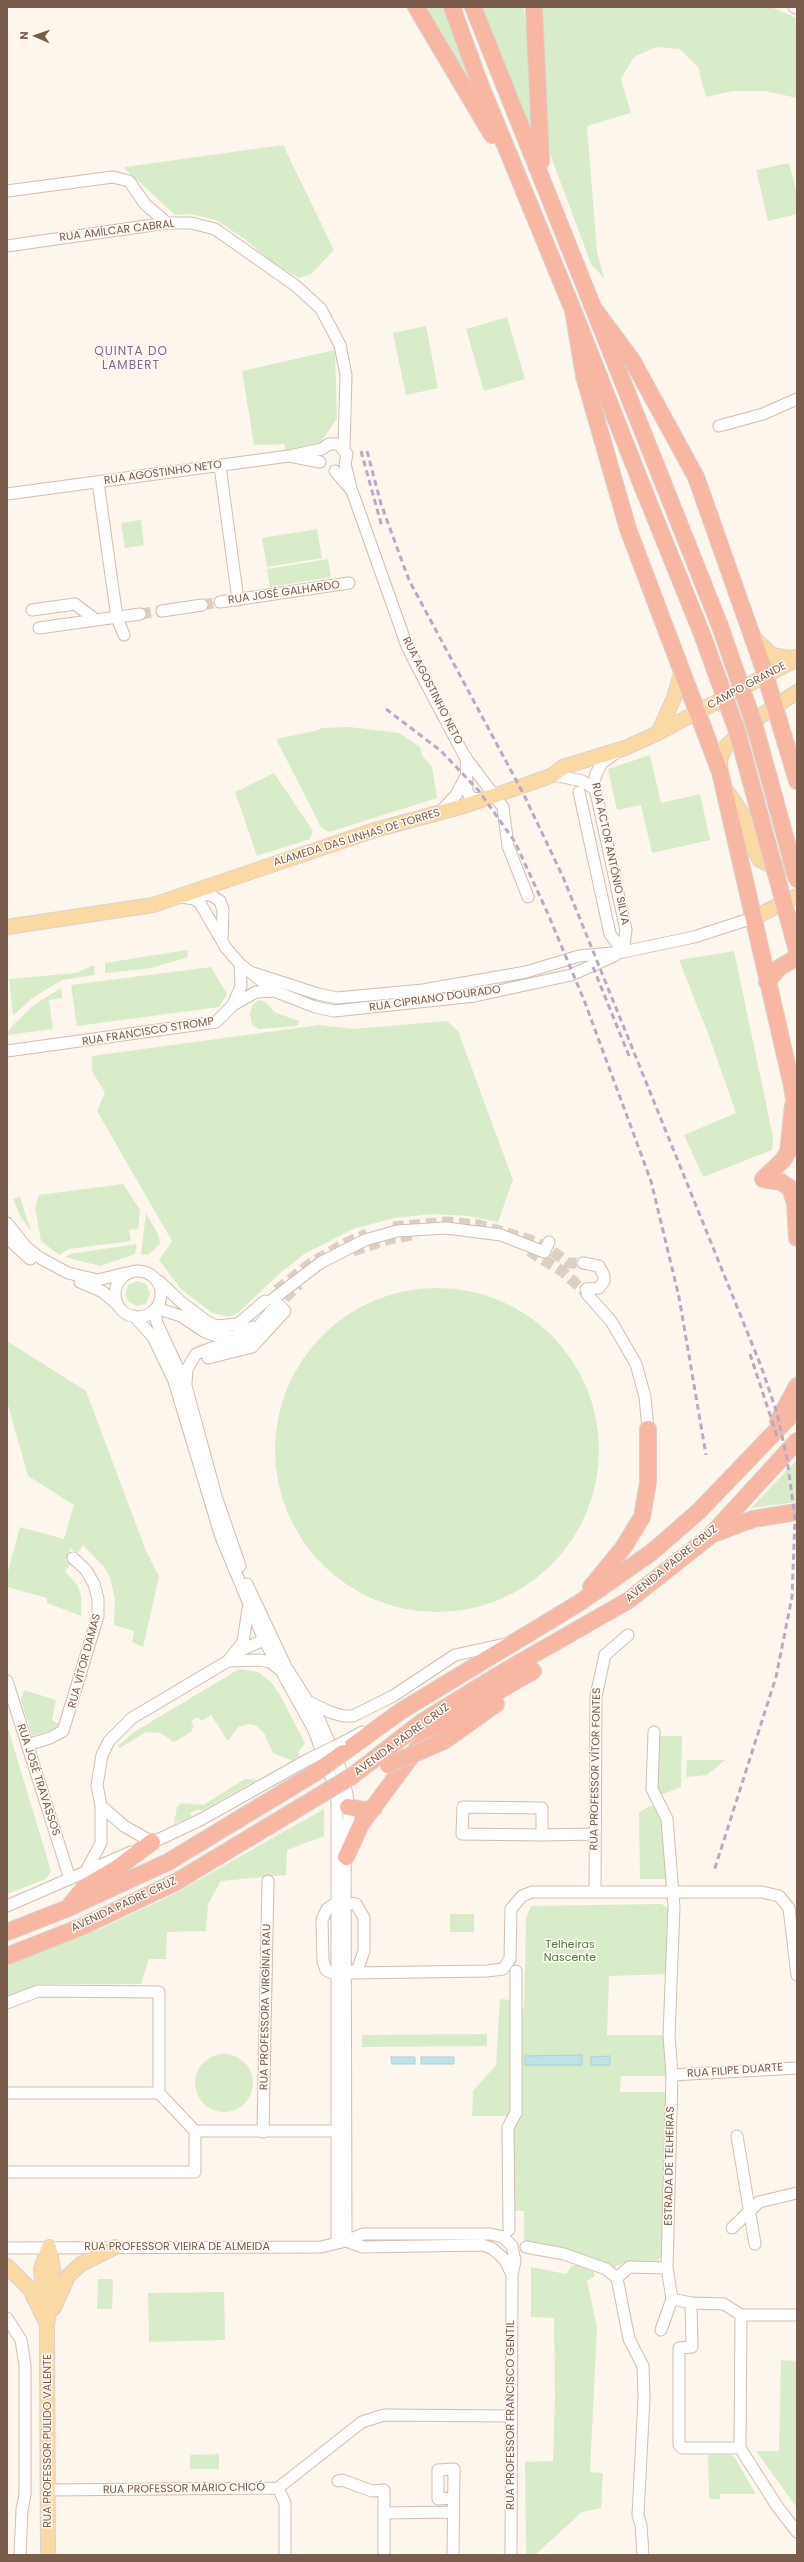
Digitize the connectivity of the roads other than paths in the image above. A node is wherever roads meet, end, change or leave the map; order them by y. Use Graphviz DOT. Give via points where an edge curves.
graph roads {
  1 [pos="416,7"];
  2 [pos="452,7"];
  3 [pos="473,7"];
  4 [pos="529,7"];
  5 [pos="534,7"];
  6 [pos="533,31"];
  7 [pos="516,176"];
  8 [pos="542,176"];
  9 [pos="7,191"];
  10 [pos="145,204"];
  11 [pos="168,223"];
  12 [pos="142,227"];
  13 [pos="7,246"];
  14 [pos="592,306"];
  15 [pos="573,310"];
  16 [pos="797,399"];
  17 [pos="719,426"];
  18 [pos="339,446"];
  19 [pos="322,449"];
  20 [pos="289,456"];
  21 [pos="320,462"];
  22 [pos="345,464"];
  23 [pos="220,466"];
  24 [pos="335,471"];
  25 [pos="98,482"];
  26 [pos="7,488"];
  27 [pos="352,491"];
  28 [pos="20,492"];
  29 [pos="7,494"];
  30 [pos="348,583"];
  31 [pos="238,600"];
  32 [pos="220,602"];
  33 [pos="202,605"];
  34 [pos="32,610"];
  35 [pos="162,611"];
  36 [pos="140,614"];
  37 [pos="117,618"];
  38 [pos="96,620"];
  39 [pos="39,628"];
  40 [pos="751,634"];
  41 [pos="124,635"];
  42 [pos="797,658"];
  43 [pos="682,670"];
  44 [pos="766,677"];
  45 [pos="797,692"];
  46 [pos="776,706"];
  47 [pos="697,713"];
  48 [pos="658,733"];
  49 [pos="625,748"];
  50 [pos="465,757"];
  51 [pos="466,774"];
  52 [pos="560,777"];
  53 [pos="721,778"];
  54 [pos="797,781"];
  55 [pos="595,788"];
  56 [pos="579,792"];
  57 [pos="488,797"];
  58 [pos="440,812"];
  59 [pos="797,865"];
  60 [pos="797,880"];
  61 [pos="797,896"];
  62 [pos="182,897"];
  63 [pos="528,897"];
  64 [pos="753,918"];
  65 [pos="7,927"];
  66 [pos="222,940"];
  67 [pos="797,950"];
  68 [pos="623,952"];
  69 [pos="797,957"];
  70 [pos="240,964"];
  71 [pos="250,972"];
  72 [pos="767,982"];
  73 [pos="274,991"];
  74 [pos="233,1006"];
  75 [pos="779,1031"];
  76 [pos="7,1051"];
  77 [pos="797,1073"];
  78 [pos="794,1098"];
  79 [pos="797,1118"];
  80 [pos="7,1223"];
  81 [pos="7,1238"];
  82 [pos="797,1238"];
  83 [pos="550,1242"];
  84 [pos="583,1263"];
  85 [pos="129,1272"];
  86 [pos="155,1278"];
  87 [pos="269,1300"];
  88 [pos="118,1305"];
  89 [pos="155,1309"];
  90 [pos="134,1316"];
  91 [pos="208,1358"];
  92 [pos="186,1386"];
  93 [pos="797,1386"];
  94 [pos="797,1409"];
  95 [pos="648,1429"];
  96 [pos="770,1436"];
  97 [pos="797,1441"];
  98 [pos="797,1512"];
  99 [pos="710,1536"];
  100 [pos="73,1558"];
  101 [pos="578,1603"];
  102 [pos="248,1607"];
  103 [pos="628,1635"];
  104 [pos="267,1638"];
  105 [pos="517,1641"];
  106 [pos="554,1644"];
  107 [pos="231,1657"];
  108 [pos="279,1669"];
  109 [pos="533,1671"];
  110 [pos="7,1681"];
  111 [pos="309,1702"];
  112 [pos="654,1732"];
  113 [pos="27,1745"];
  114 [pos="312,1766"];
  115 [pos="352,1776"];
  116 [pos="328,1790"];
  117 [pos="101,1806"];
  118 [pos="348,1808"];
  119 [pos="374,1808"];
  120 [pos="594,1834"];
  121 [pos="542,1835"];
  122 [pos="152,1842"];
  123 [pos="346,1857"];
  124 [pos="85,1873"];
  125 [pos="70,1879"];
  126 [pos="268,1881"];
  127 [pos="595,1891"];
  128 [pos="674,1893"];
  129 [pos="341,1902"];
  130 [pos="7,1906"];
  131 [pos="66,1909"];
  132 [pos="7,1932"];
  133 [pos="364,1951"];
  134 [pos="7,1956"];
  135 [pos="516,1971"];
  136 [pos="385,1972"];
  137 [pos="345,1974"];
  138 [pos="797,1975"];
  139 [pos="7,2003"];
  140 [pos="797,2068"];
  141 [pos="672,2075"];
  142 [pos="7,2093"];
  143 [pos="159,2093"];
  144 [pos="195,2131"];
  145 [pos="341,2131"];
  146 [pos="263,2132"];
  147 [pos="737,2136"];
  148 [pos="7,2172"];
  149 [pos="797,2193"];
  150 [pos="750,2211"];
  151 [pos="732,2228"];
  152 [pos="506,2233"];
  153 [pos="342,2242"];
  154 [pos="755,2244"];
  155 [pos="49,2247"];
  156 [pos="115,2247"];
  157 [pos="526,2247"];
  158 [pos="7,2248"];
  159 [pos="493,2249"];
  160 [pos="7,2266"];
  161 [pos="667,2268"];
  162 [pos="512,2275"];
  163 [pos="617,2278"];
  164 [pos="672,2299"];
  165 [pos="691,2303"];
  166 [pos="740,2315"];
  167 [pos="797,2315"];
  168 [pos="7,2318"];
  169 [pos="48,2327"];
  170 [pos="661,2330"];
  171 [pos="511,2416"];
  172 [pos="740,2448"];
  173 [pos="338,2481"];
  174 [pos="278,2488"];
  175 [pos="48,2490"];
  176 [pos="454,2498"];
  177 [pos="453,2512"];
  178 [pos="384,2513"];
  179 [pos="797,2532"];
  180 [pos="20,2555"];
  181 [pos="48,2555"];
  182 [pos="285,2555"];
  183 [pos="384,2555"];
  184 [pos="453,2555"];
  185 [pos="511,2555"];
  186 [pos="643,2555"];
  1 -- 7 [label="highway"];
  2 -- 7 [label="highway"];
  3 -- 8 [label="highway"];
  4 -- 6 [label="street"];
  5 -- 6 [label="highway"];
  6 -- 8 [label="highway"];
  7 -- 15 [label="highway"];
  8 -- 14 [label="highway"];
  9 -- 10 [label="street" via="113,177 129,181"];
  10 -- 11 [label="street"];
  10 -- 12 [label="street"];
  11 -- 12 [label="street, RUA AMÍLCAR CABRAL"];
  11 -- 18 [label="street, RUA AMÍLCAR CABRAL" via="191,223 215,229 296,286 321,309 340,345 346,375 344,423"];
  12 -- 13 [label="street, RUA AMÍLCAR CABRAL"];
  14 -- 40 [label="highway" via="632,360 696,477"];
  14 -- 60 [label="highway, bridge" via="720,626 756,727"];
  15 -- 43 [label="highway" via="584,376 626,521 643,572"];
  15 -- 67 [label="highway, bridge" via="702,634 737,731"];
  16 -- 17 [label="street"];
  18 -- 19 [label="street"];
  18 -- 22 [label="street" via="347,454"];
  19 -- 20 [label="street"];
  19 -- 21 [label="street"];
  20 -- 21 [label="street, RUA AGOSTINHO NETO"];
  20 -- 23 [label="street, RUA AGOSTINHO NETO"];
  21 -- 24 [label="street" via="326,469"];
  22 -- 24 [label="street"];
  22 -- 27 [label="street"];
  23 -- 25 [label="street, RUA AGOSTINHO NETO"];
  23 -- 31 [label="street"];
  24 -- 27 [label="street, RUA AGOSTINHO NETO"];
  25 -- 28 [label="street, RUA AGOSTINHO NETO"];
  25 -- 37 [label="street"];
  26 -- 28 [label="street, RUA AGOSTINHO NETO"];
  27 -- 50 [label="street, RUA AGOSTINHO NETO" via="407,646"];
  28 -- 29 [label="street"];
  30 -- 31 [label="street, RUA JOSÉ GALHARDO"];
  31 -- 32 [label="street, RUA JOSÉ GALHARDO"];
  33 -- 35 [label="street"];
  34 -- 38 [label="street" via="75,604"];
  36 -- 37 [label="street"];
  37 -- 38 [label="street"];
  37 -- 41 [label="street"];
  38 -- 39 [label="street"];
  40 -- 42 [label="main road" via="772,655"];
  40 -- 44 [label="highway"];
  42 -- 44 [label="main road, CAMPO GRANDE"];
  43 -- 47 [label="highway"];
  43 -- 48 [label="main road" via="674,698"];
  44 -- 46 [label="highway"];
  44 -- 47 [label="main road, CAMPO GRANDE"];
  45 -- 46 [label="main road"];
  46 -- 53 [label="main road" via="726,746 720,760"];
  46 -- 54 [label="highway"];
  47 -- 48 [label="main road, ALAMEDA DAS LINHAS DE TORRES"];
  47 -- 53 [label="highway"];
  48 -- 49 [label="main road, ALAMEDA DAS LINHAS DE TORRES"];
  49 -- 52 [label="main road, ALAMEDA DAS LINHAS DE TORRES" via="563,768"];
  49 -- 55 [label="street, RUA ACTOR ANTÓNIO SILVA" via="602,763 596,774"];
  50 -- 51 [label="street, RUA AGOSTINHO NETO"];
  50 -- 57 [label="street, RUA AGOSTINHO NETO"];
  51 -- 57 [label="street, RUA AGOSTINHO NETO" via="469,796 474,799"];
  51 -- 58 [label="street, RUA AGOSTINHO NETO" via="456,795"];
  52 -- 55 [label="street" via="582,780"];
  52 -- 57 [label="main road, ALAMEDA DAS LINHAS DE TORRES"];
  53 -- 59 [label="main road" via="746,820 754,851 760,860 776,868 786,869"];
  53 -- 64 [label="highway"];
  55 -- 68 [label="street, RUA ACTOR ANTÓNIO SILVA" via="626,930"];
  56 -- 68 [label="street, RUA ACTOR ANTÓNIO SILVA" via="610,934"];
  57 -- 58 [label="main road, ALAMEDA DAS LINHAS DE TORRES"];
  57 -- 63 [label="street" via="503,807 508,846"];
  58 -- 62 [label="main road, ALAMEDA DAS LINHAS DE TORRES" via="375,830 246,872"];
  61 -- 64 [label="main road"];
  62 -- 65 [label="main road, ALAMEDA DAS LINHAS DE TORRES" via="153,905"];
  62 -- 66 [label="street" via="200,903"];
  62 -- 66 [label="street" via="204,893 220,901 223,910"];
  64 -- 68 [label="street, RUA CIPRIANO DOURADO" via="694,937"];
  64 -- 72 [label="highway"];
  66 -- 70 [label="street"];
  68 -- 71 [label="street, RUA CIPRIANO DOURADO" via="578,956 526,972 463,984 344,998 318,994"];
  68 -- 73 [label="street, RUA CIPRIANO DOURADO" via="572,975 450,1000 334,1011 312,1006"];
  69 -- 72 [label="highway" via="779,968"];
  70 -- 71 [label="street, RUA CIPRIANO DOURADO"];
  70 -- 74 [label="street, RUA FRANCISCO STROMP" via="241,986"];
  71 -- 73 [label="street, RUA CIPRIANO DOURADO"];
  72 -- 75 [label="highway"];
  73 -- 74 [label="street" via="256,992"];
  74 -- 76 [label="street, RUA FRANCISCO STROMP" via="223,1018 207,1025"];
  75 -- 77 [label="highway"];
  75 -- 78 [label="highway"];
  78 -- 79 [label="highway"];
  78 -- 82 [label="highway" via="788,1152 763,1179 786,1185 794,1195"];
  80 -- 85 [label="street" via="26,1247 68,1273 98,1280"];
  81 -- 88 [label="street" via="27,1257 43,1267 96,1288"];
  83 -- 87 [label="street" via="544,1252 516,1240 483,1231 446,1228 397,1231 365,1240 336,1253"];
  84 -- 95 [label="street" via="599,1266 604,1272 604,1281 599,1288 586,1292 611,1321 636,1364 645,1397"];
  85 -- 86 [label="street" via="143,1271"];
  85 -- 88 [label="street" via="118,1283"];
  86 -- 87 [label="street" via="181,1302 216,1326 238,1324"];
  86 -- 89 [label="street" via="162,1293"];
  87 -- 91 [label="street" via="285,1311 252,1347"];
  88 -- 90 [label="street"];
  89 -- 90 [label="street" via="148,1314"];
  89 -- 92 [label="street" via="157,1323"];
  89 -- 92 [label="street" via="185,1318 205,1332 223,1337 244,1332 268,1314 244,1341 196,1354 187,1369"];
  90 -- 102 [label="street" via="153,1337 174,1382 208,1500"];
  92 -- 104 [label="street" via="224,1522"];
  93 -- 96 [label="highway"];
  94 -- 96 [label="highway"];
  95 -- 101 [label="highway" via="648,1482 642,1517 623,1548"];
  96 -- 101 [label="highway, AVENIDA PADRE CRUZ" via="686,1523 652,1552"];
  97 -- 99 [label="highway, AVENIDA PADRE CRUZ"];
  98 -- 99 [label="highway" via="753,1519"];
  99 -- 106 [label="highway, AVENIDA PADRE CRUZ" via="629,1600"];
  100 -- 113 [label="street, RUA VÍTOR DAMAS" via="86,1570 94,1584 98,1599 98,1616 63,1731"];
  101 -- 105 [label="highway, AVENIDA PADRE CRUZ"];
  102 -- 104 [label="street"];
  102 -- 107 [label="street" via="243,1642"];
  103 -- 120 [label="street, RUA PROFESSOR VÍTOR FONTES" via="605,1654 600,1670 596,1696"];
  104 -- 107 [label="street"];
  104 -- 108 [label="street"];
  104 -- 111 [label="street"];
  105 -- 111 [label="street" via="455,1655 393,1696 354,1716 342,1716"];
  105 -- 114 [label="highway, AVENIDA PADRE CRUZ, bridge"];
  106 -- 109 [label="highway"];
  106 -- 115 [label="highway, AVENIDA PADRE CRUZ" via="422,1722"];
  107 -- 108 [label="street" via="270,1662"];
  107 -- 117 [label="street" via="122,1726 109,1741 98,1770 97,1785"];
  108 -- 116 [label="street" via="314,1730"];
  109 -- 115 [label="highway, bridge" via="505,1698 444,1741 388,1765"];
  109 -- 119 [label="highway" via="488,1696 427,1736"];
  110 -- 113 [label="street, RUA JOSÉ TRAVASSOS"];
  111 -- 118 [label="street" via="339,1765"];
  112 -- 128 [label="street, ESTRADA DE TELHEIRAS" via="652,1789 668,1819"];
  113 -- 125 [label="street, RUA JOSÉ TRAVASSOS"];
  114 -- 122 [label="street, AVENIDA PADRE CRUZ"];
  114 -- 131 [label="highway, AVENIDA PADRE CRUZ" via="168,1862"];
  115 -- 116 [label="highway, AVENIDA PADRE CRUZ, bridge"];
  116 -- 118 [label="street"];
  116 -- 129 [label="street" via="337,1802"];
  116 -- 134 [label="highway, AVENIDA PADRE CRUZ" via="176,1882 81,1927"];
  117 -- 122 [label="street" via="124,1826"];
  117 -- 124 [label="street" via="102,1843"];
  118 -- 119 [label="highway"];
  118 -- 123 [label="street"];
  119 -- 123 [label="highway" via="360,1824"];
  120 -- 121 [label="street"];
  120 -- 127 [label="street, RUA PROFESSOR VÍTOR FONTES"];
  121 -- 121 [label="street" via="462,1834 463,1807 542,1808"];
  122 -- 124 [label="street, AVENIDA PADRE CRUZ"];
  122 -- 131 [label="highway" via="116,1869 85,1887"];
  123 -- 129 [label="street"];
  124 -- 125 [label="street, AVENIDA PADRE CRUZ"];
  125 -- 130 [label="street, AVENIDA PADRE CRUZ"];
  126 -- 146 [label="street, RUA PROFESSORA VIRGÍNIA RAU"];
  127 -- 128 [label="street"];
  127 -- 136 [label="street" via="532,1892 517,1900 510,1914 510,1959 503,1969"];
  128 -- 138 [label="street" via="769,1892 783,1900 790,1908"];
  128 -- 141 [label="street, ESTRADA DE TELHEIRAS" via="674,1975 670,2036"];
  129 -- 133 [label="street" via="356,1904 363,1914"];
  129 -- 137 [label="street"];
  129 -- 137 [label="street" via="327,1910 322,1927 324,1966 326,1970"];
  131 -- 132 [label="highway, AVENIDA PADRE CRUZ"];
  133 -- 136 [label="street" via="371,1965"];
  133 -- 137 [label="street" via="360,1963"];
  135 -- 152 [label="street" via="516,2113 508,2127"];
  136 -- 137 [label="street"];
  137 -- 145 [label="street"];
  139 -- 143 [label="street" via="38,1991 159,1992"];
  140 -- 141 [label="street, RUA FILIPE DUARTE"];
  141 -- 161 [label="street, ESTRADA DE TELHEIRAS"];
  142 -- 143 [label="street"];
  143 -- 144 [label="street"];
  144 -- 146 [label="street"];
  144 -- 148 [label="street" via="195,2172"];
  145 -- 146 [label="street"];
  145 -- 153 [label="street"];
  147 -- 150 [label="street"];
  149 -- 150 [label="street" via="759,2202"];
  150 -- 151 [label="street"];
  150 -- 154 [label="street"];
  152 -- 153 [label="street, RUA PROFESSOR VIEIRA DE ALMEIDA" via="363,2234"];
  152 -- 162 [label="street, RUA PROFESSOR FRANCISCO GENTIL" via="515,2256"];
  153 -- 156 [label="street, RUA PROFESSOR VIEIRA DE ALMEIDA" via="321,2247"];
  153 -- 159 [label="street, RUA PROFESSOR VIEIRA DE ALMEIDA" via="363,2247 483,2245"];
  155 -- 156 [label="street, RUA PROFESSOR VIEIRA DE ALMEIDA"];
  155 -- 158 [label="street, RUA PROFESSOR VIEIRA DE ALMEIDA"];
  155 -- 169 [label="main road, RUA PROFESSOR PULIDO VALENTE" via="41,2269"];
  156 -- 169 [label="main road" via="81,2264 68,2276 58,2296"];
  157 -- 163 [label="street" via="564,2254 606,2269"];
  159 -- 162 [label="street, RUA PROFESSOR FRANCISCO GENTIL" via="505,2260"];
  160 -- 169 [label="main road" via="30,2289"];
  161 -- 163 [label="street" via="629,2267"];
  161 -- 164 [label="street, ESTRADA DE TELHEIRAS"];
  162 -- 171 [label="street, RUA PROFESSOR FRANCISCO GENTIL"];
  163 -- 186 [label="street" via="629,2339 643,2366 644,2398 638,2515"];
  164 -- 165 [label="street"];
  164 -- 170 [label="street"];
  165 -- 166 [label="street" via="724,2304"];
  165 -- 172 [label="street" via="692,2347 679,2348 679,2445 682,2448"];
  166 -- 167 [label="street"];
  166 -- 172 [label="street"];
  168 -- 180 [label="street" via="20,2340 25,2365 26,2494 22,2510"];
  169 -- 175 [label="main road, RUA PROFESSOR PULIDO VALENTE"];
  171 -- 174 [label="street, RUA PROFESSOR MÁRIO CHICÓ" via="377,2417 362,2422"];
  171 -- 185 [label="street, RUA PROFESSOR FRANCISCO GENTIL"];
  172 -- 179 [label="street" via="776,2506"];
  173 -- 178 [label="street" via="372,2490 384,2490"];
  174 -- 175 [label="street, RUA PROFESSOR MÁRIO CHICÓ"];
  174 -- 182 [label="street" via="285,2503"];
  175 -- 181 [label="main road, RUA PROFESSOR PULIDO VALENTE"];
  176 -- 177 [label="street"];
  177 -- 178 [label="street"];
  177 -- 184 [label="street"];
  178 -- 183 [label="street"];
}
